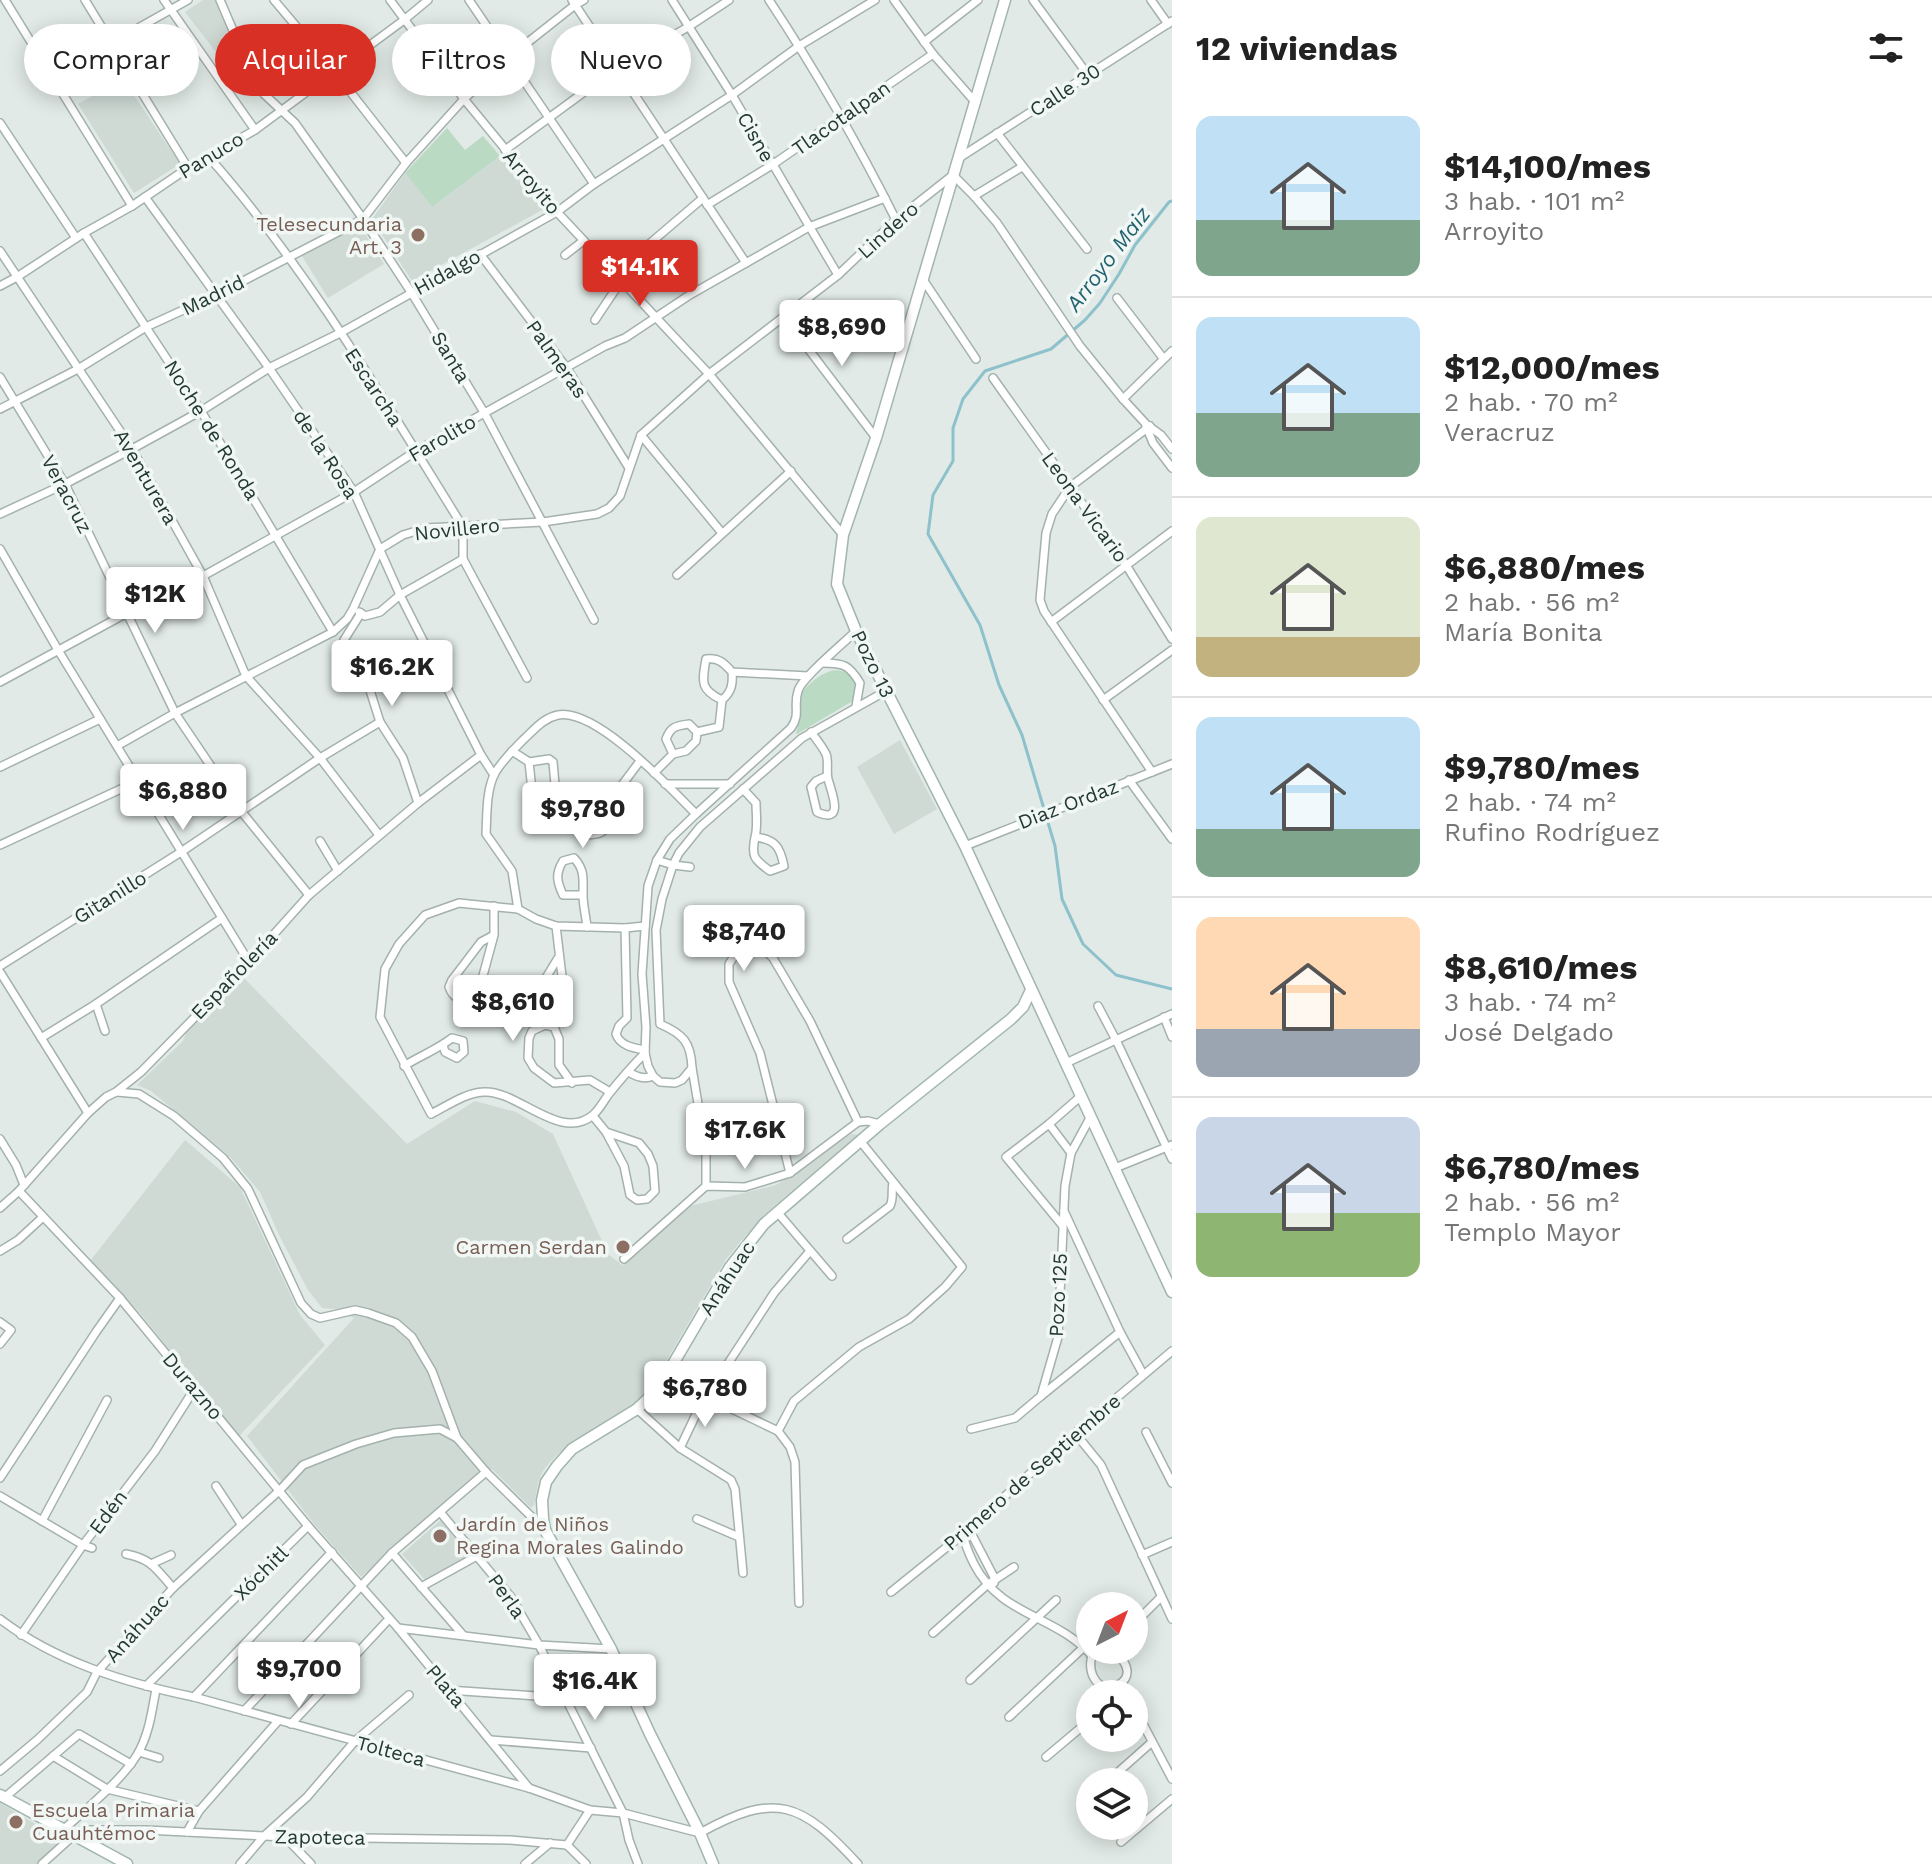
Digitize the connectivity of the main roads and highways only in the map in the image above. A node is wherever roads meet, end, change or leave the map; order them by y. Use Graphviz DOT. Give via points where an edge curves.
graph roads {
  1 [pos="1005,0"];
  2 [pos="1031,990"];
  3 [pos="1168,1274"];
  4 [pos="1172,1292"];
  5 [pos="2,1796"];
  6 [pos="127,1864"];
  7 [pos="713,1864"];
  1 -- 2 [label="main road, Pozo 13" via="843,535 837,584"];
  2 -- 3 [label="main road, Pozo 13"];
  2 -- 7 [label="main road, Anáhuac" via="1011,1019 764,1224 652,1395 572,1449 546,1482 545,1530 611,1649"];
  3 -- 4 [label="main road, Pozo 13"];
  5 -- 6 [label="main road"];
}
